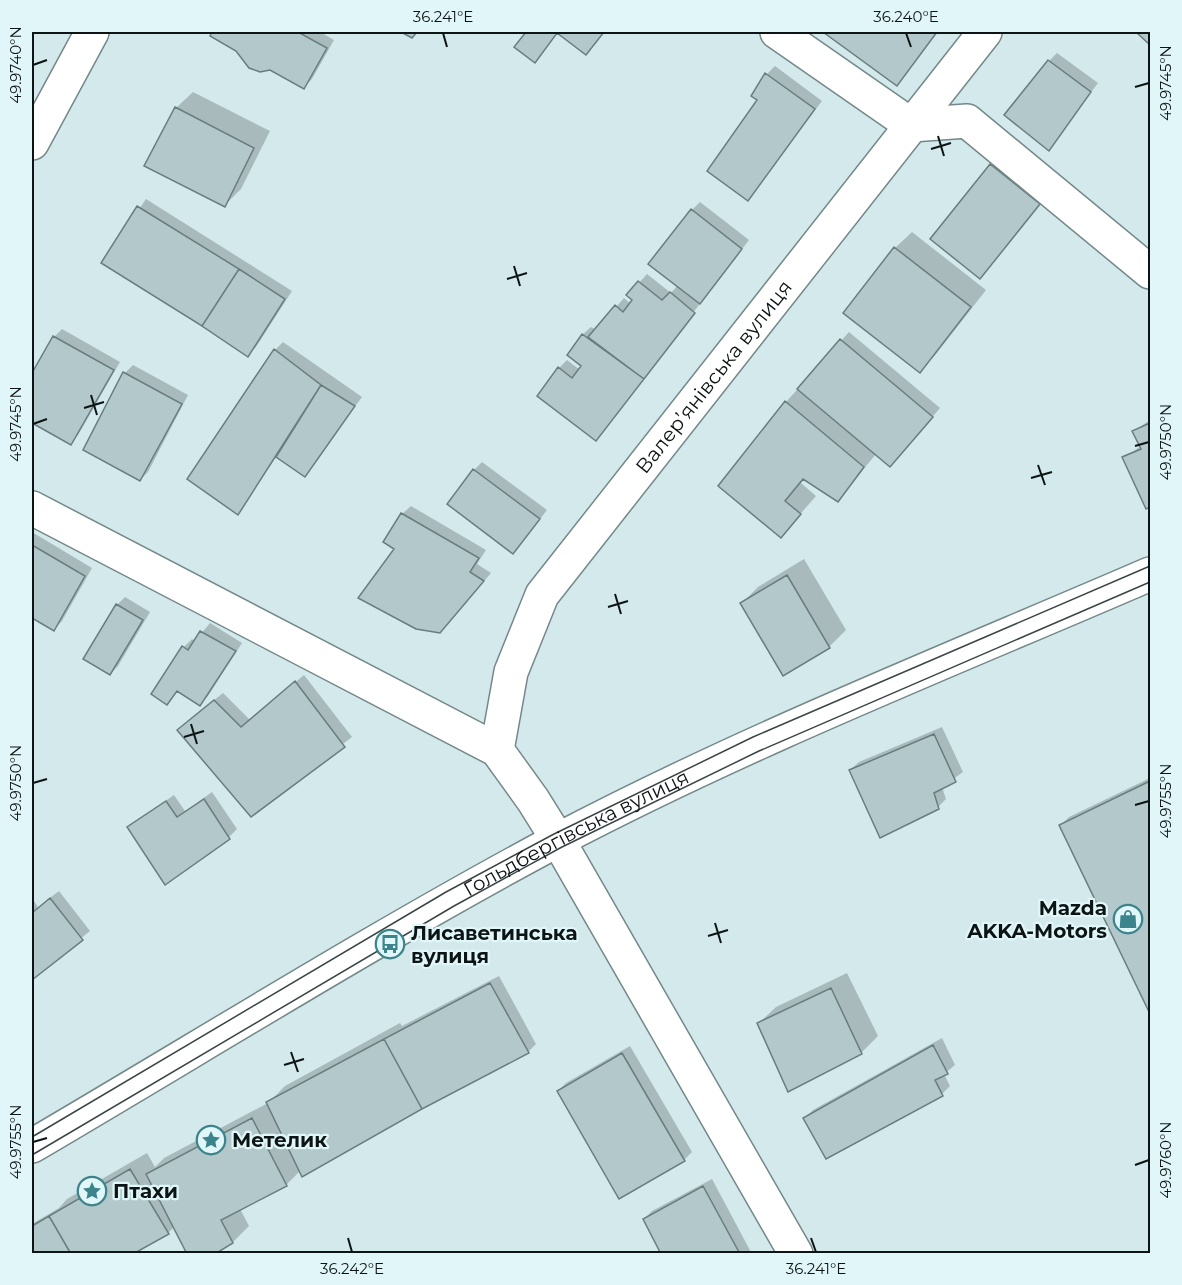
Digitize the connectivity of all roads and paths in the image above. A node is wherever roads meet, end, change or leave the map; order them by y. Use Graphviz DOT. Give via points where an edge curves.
graph roads {
  1 [pos="92,32"];
  2 [pos="777,32"];
  3 [pos="985,32"];
  4 [pos="911,125"];
  5 [pos="32,143"];
  6 [pos="1150,272"];
  7 [pos="32,508"];
  8 [pos="1150,574"];
  9 [pos="497,750"];
  10 [pos="558,840"];
  11 [pos="32,1146"];
  12 [pos="796,1254"];
  1 -- 5 [label="street"];
  2 -- 4 [label="street"];
  3 -- 4 [label="street, Валер’янівська вулиця"];
  4 -- 6 [label="street" via="967,121"];
  4 -- 9 [label="street, Валер’янівська вулиця" via="542,595 512,672"];
  7 -- 9 [label="street"];
  8 -- 10 [label="street, Гольдбергівська вулиця" via="756,744"];
  9 -- 10 [label="street"];
  10 -- 11 [label="street, Гольдбергівська вулиця"];
  10 -- 12 [label="street"];
}
